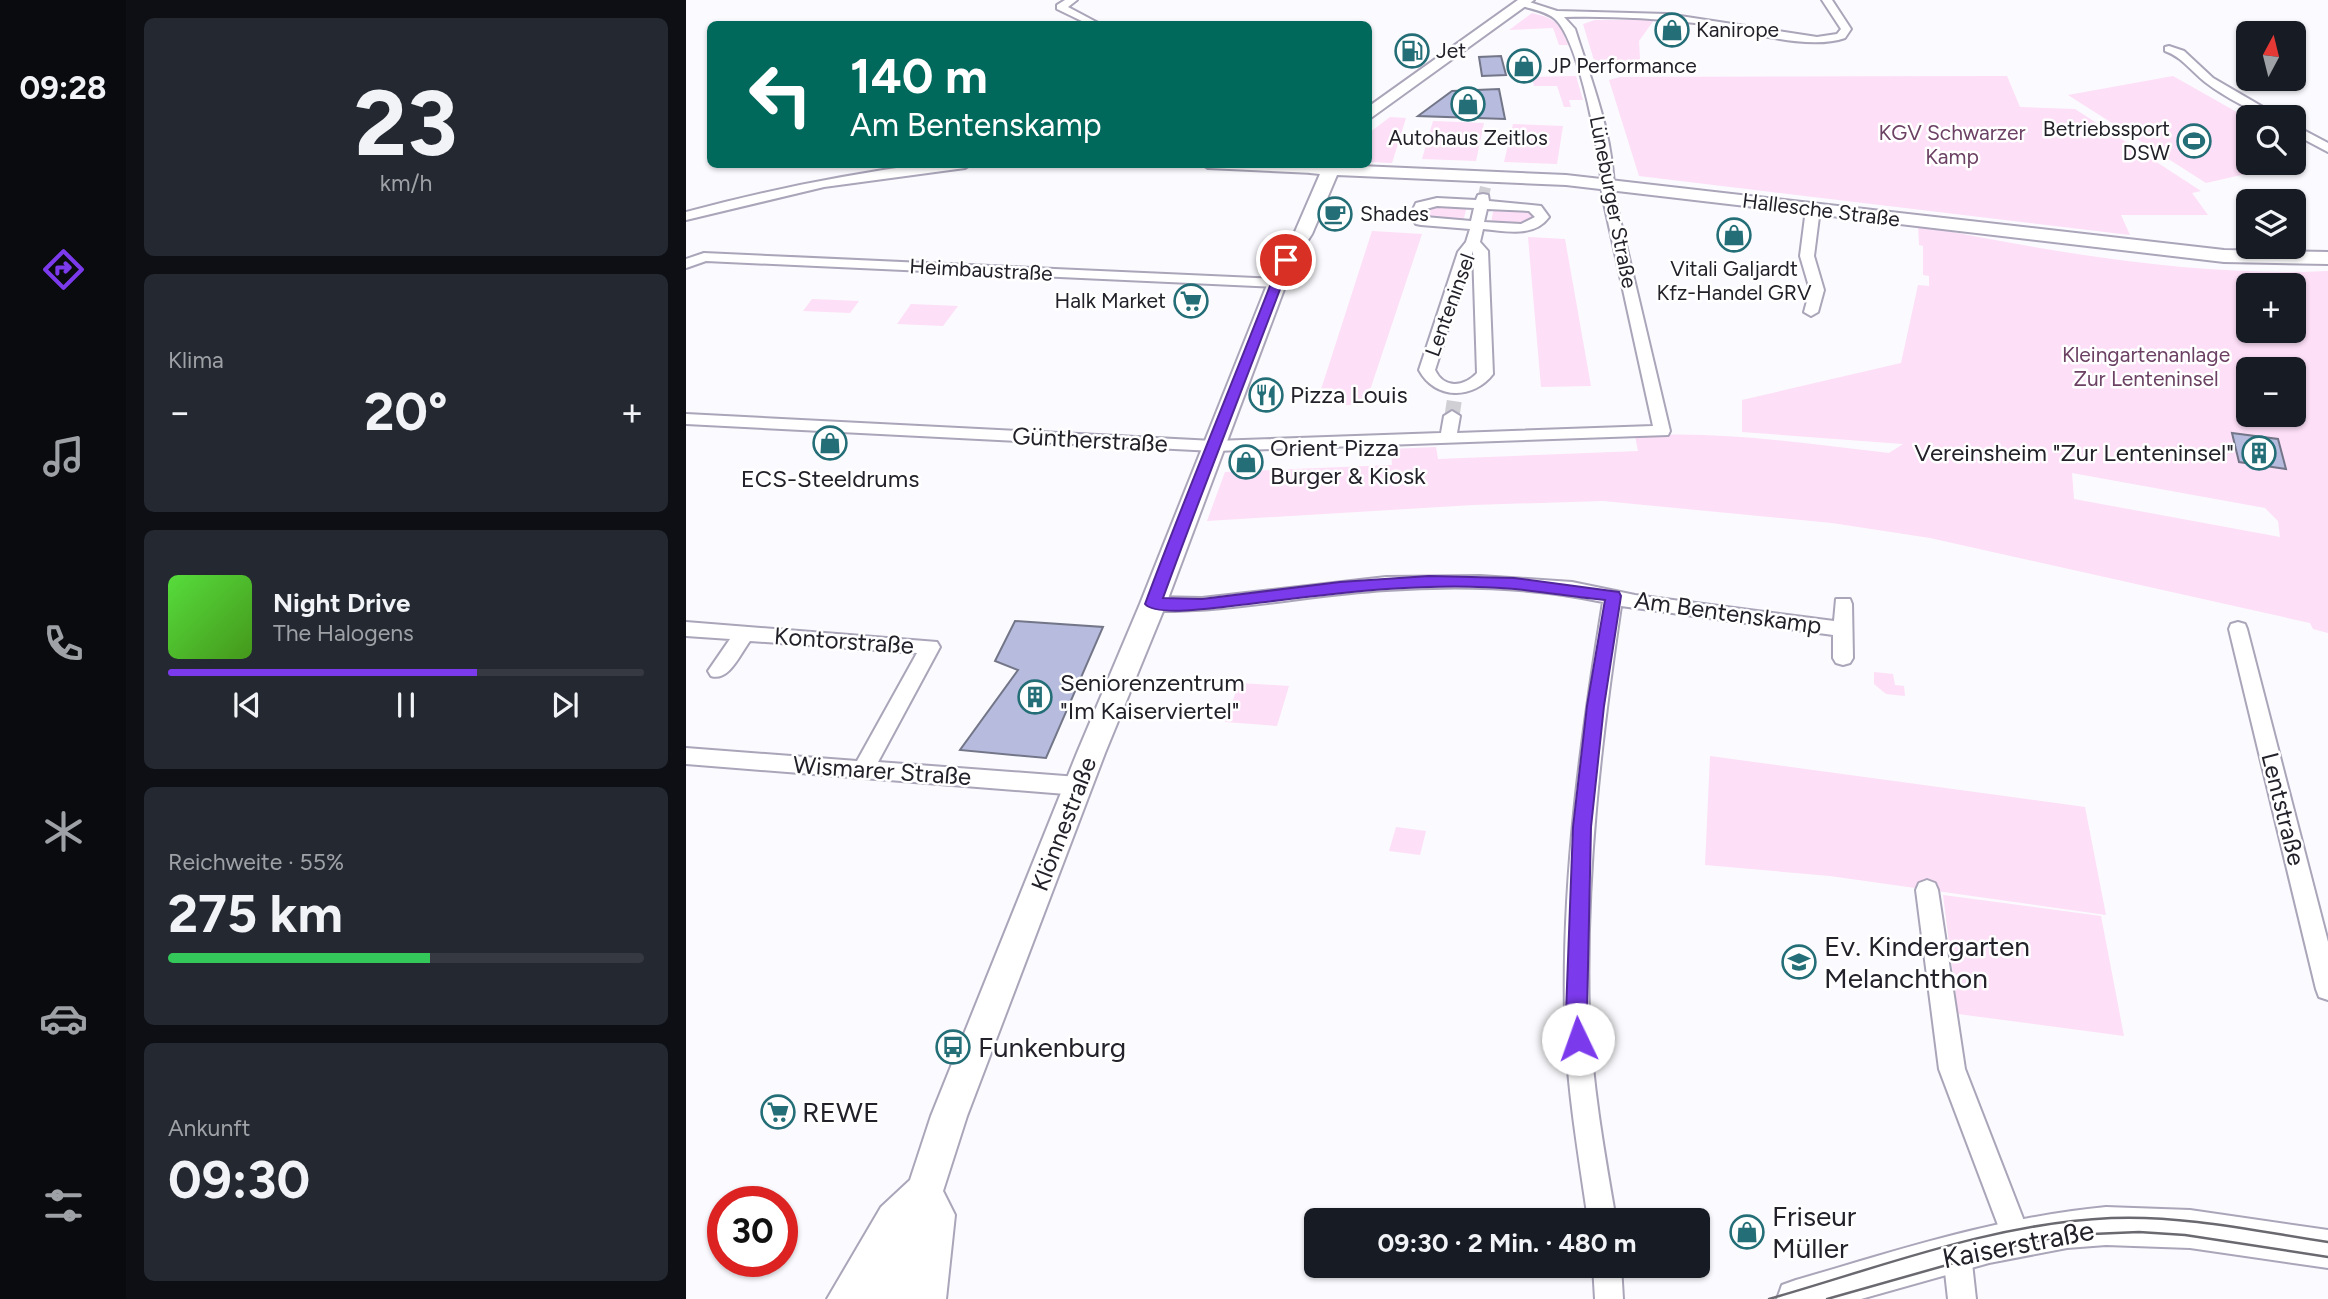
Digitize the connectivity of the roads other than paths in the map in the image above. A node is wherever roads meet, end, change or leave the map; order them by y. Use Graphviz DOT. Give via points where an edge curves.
graph roads {
  1 [pos="1827,0"];
  2 [pos="1069,1"];
  3 [pos="1525,2"];
  4 [pos="1556,14"];
  5 [pos="1089,21"];
  6 [pos="2174,48"];
  7 [pos="2253,105"];
  8 [pos="1372,112"];
  9 [pos="2306,136"];
  10 [pos="2328,148"];
  11 [pos="932,168"];
  12 [pos="1323,168"];
  13 [pos="1330,168"];
  14 [pos="1608,184"];
  15 [pos="1485,191"];
  16 [pos="1813,209"];
  17 [pos="686,216"];
  18 [pos="1477,226"];
  19 [pos="1473,243"];
  20 [pos="2328,258"];
  21 [pos="686,263"];
  22 [pos="1277,283"];
  23 [pos="1811,312"];
  24 [pos="1452,416"];
  25 [pos="686,419"];
  26 [pos="1662,431"];
  27 [pos="1448,438"];
  28 [pos="1214,446"];
  29 [pos="1614,596"];
  30 [pos="1153,604"];
  31 [pos="1843,604"];
  32 [pos="686,629"];
  33 [pos="1843,629"];
  34 [pos="2238,629"];
  35 [pos="744,634"];
  36 [pos="1843,658"];
  37 [pos="718,671"];
  38 [pos="686,756"];
  39 [pos="863,770"];
  40 [pos="1078,786"];
  41 [pos="1927,890"];
  42 [pos="2328,989"];
  43 [pos="923,1193"];
  44 [pos="1600,1208"];
  45 [pos="2017,1239"];
  46 [pos="2328,1249"];
  47 [pos="1957,1254"];
  48 [pos="1607,1278"];
  49 [pos="846,1299"];
  50 [pos="889,1299"];
  51 [pos="927,1299"];
  52 [pos="1609,1299"];
  53 [pos="1796,1299"];
  54 [pos="1962,1299"];
  1 -- 4 [label="street" via="1846,29 1841,36 1825,40 1680,16"];
  2 -- 5 [label="street" via="1061,8"];
  3 -- 4 [label="street"];
  3 -- 8 [label="main road"];
  4 -- 14 [label="street, Lüneburger Straße" via="1570,29 1585,76 1599,122"];
  6 -- 7 [label="street" via="2209,80"];
  9 -- 10 [label="street"];
  11 -- 17 [label="street" via="859,177"];
  12 -- 22 [label="main road, Klönnestraße" via="1303,234"];
  13 -- 15 [label="main road, Hallesche Straße"];
  14 -- 15 [label="main road, Hallesche Straße"];
  14 -- 16 [label="main road, Hallesche Straße"];
  14 -- 26 [label="street, Lüneburger Straße"];
  15 -- 18 [label="street, Lenteninsel"];
  15 -- 18 [label="street, Lenteninsel" via="1536,209 1542,218 1530,227"];
  15 -- 18 [label="street, Lenteninsel" via="1417,210 1417,216 1428,224"];
  16 -- 20 [label="main road, Hallesche Straße" via="2224,256"];
  16 -- 23 [label="street" via="1807,256 1817,290"];
  18 -- 19 [label="street, Lenteninsel"];
  19 -- 19 [label="street, Lenteninsel" via="1481,251 1485,374 1455,393 1432,382 1427,370 1465,251"];
  21 -- 22 [label="street, Heimbaustraße" via="704,257"];
  22 -- 28 [label="main road, Klönnestraße"];
  24 -- 27 [label="street"];
  25 -- 28 [label="street, Güntherstraße"];
  26 -- 27 [label="street, Güntherstraße"];
  27 -- 28 [label="street, Güntherstraße"];
  28 -- 30 [label="main road, Klönnestraße"];
  29 -- 30 [label="street, Am Bentenskamp" via="1514,583 1418,582 1202,604"];
  29 -- 33 [label="street, Am Bentenskamp"];
  29 -- 44 [label="street" via="1582,827 1577,1013 1582,1092"];
  30 -- 40 [label="main road, Klönnestraße"];
  31 -- 33 [label="street, Am Bentenskamp"];
  32 -- 35 [label="street, Kontorstraße"];
  33 -- 36 [label="street, Am Bentenskamp"];
  34 -- 42 [label="street, Lentstraße"];
  35 -- 37 [label="street, Kontorstraße"];
  35 -- 39 [label="street, Kontorstraße" via="930,647"];
  38 -- 39 [label="street, Wismarer Straße"];
  39 -- 40 [label="street, Wismarer Straße"];
  40 -- 43 [label="main road, Klönnestraße"];
  41 -- 45 [label="street" via="1952,1069"];
  43 -- 49 [label="main road" via="894,1220"];
  43 -- 50 [label="main road, Klönnestraße"];
  43 -- 51 [label="main road" via="936,1215"];
  45 -- 46 [label="main road, Kaiserstraße" via="2106,1226 2168,1227"];
  45 -- 47 [label="main road, Kaiserstraße"];
  47 -- 53 [label="main road, Kaiserstraße"];
  47 -- 54 [label="street"];
  48 -- 52 [label="street"];
}
